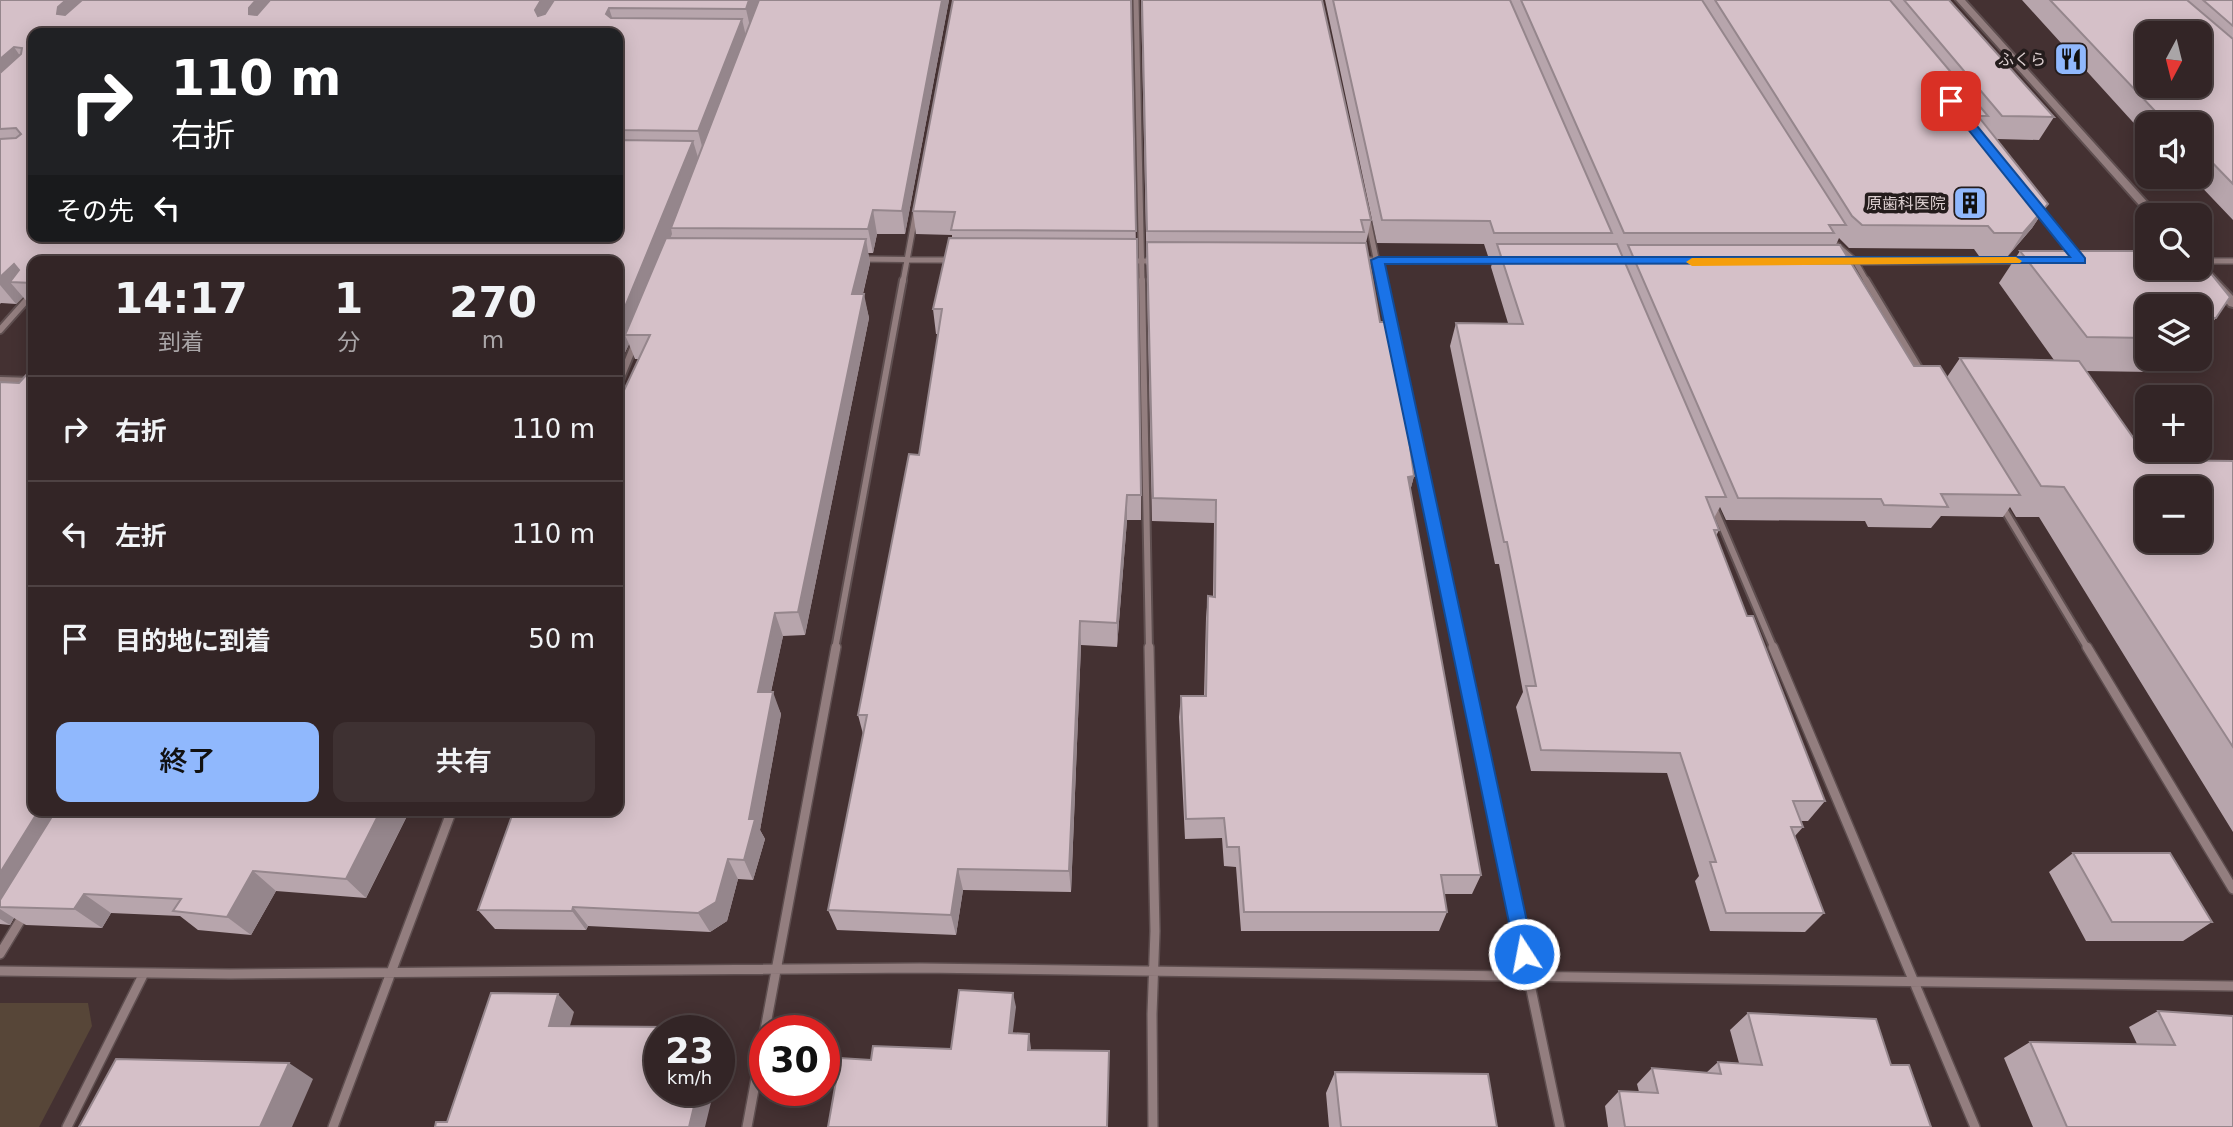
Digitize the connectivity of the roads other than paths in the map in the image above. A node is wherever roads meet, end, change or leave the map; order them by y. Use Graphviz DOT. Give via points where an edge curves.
graph roads {
  1 [pos="1136,0"];
  2 [pos="1960,0"];
  3 [pos="2031,200"];
  4 [pos="917,201"];
  5 [pos="2143,203"];
  6 [pos="1365,208"];
  7 [pos="1836,243"];
  8 [pos="851,259"];
  9 [pos="905,260"];
  10 [pos="961,260"];
  11 [pos="1350,260"];
  12 [pos="1378,260"];
  13 [pos="1114,261"];
  14 [pos="1142,261"];
  15 [pos="1170,261"];
  16 [pos="1854,261"];
  17 [pos="2027,261"];
  18 [pos="2067,261"];
  19 [pos="2212,261"];
  20 [pos="2233,261"];
  21 [pos="1514,262"];
  22 [pos="1841,262"];
  23 [pos="2212,280"];
  24 [pos="28,299"];
  25 [pos="2233,303"];
  26 [pos="0,330"];
  27 [pos="639,334"];
  28 [pos="623,373"];
  29 [pos="1925,377"];
  30 [pos="0,380"];
  31 [pos="28,381"];
  32 [pos="1708,494"];
  33 [pos="1997,496"];
  34 [pos="450,816"];
  35 [pos="2233,889"];
  36 [pos="29,906"];
  37 [pos="0,954"];
  38 [pos="776,968"];
  39 [pos="1153,969"];
  40 [pos="0,971"];
  41 [pos="390,972"];
  42 [pos="143,975"];
  43 [pos="1528,976"];
  44 [pos="1915,984"];
  45 [pos="2233,986"];
  46 [pos="67,1127"];
  47 [pos="333,1127"];
  48 [pos="747,1127"];
  49 [pos="1153,1127"];
  50 [pos="1560,1127"];
  51 [pos="1975,1127"];
  1 -- 14 [label="street"];
  2 -- 5 [label="street"];
  3 -- 18 [label="street" via="2080,261"];
  4 -- 9 [label="street"];
  6 -- 12 [label="street"];
  7 -- 16 [label="street"];
  8 -- 9 [label="street"];
  9 -- 10 [label="street"];
  9 -- 38 [label="street"];
  11 -- 12 [label="street"];
  12 -- 21 [label="street"];
  12 -- 43 [label="street"];
  13 -- 14 [label="street"];
  14 -- 15 [label="street"];
  14 -- 39 [label="street"];
  16 -- 17 [label="street"];
  16 -- 22 [label="street"];
  16 -- 29 [label="street"];
  19 -- 20 [label="street"];
  23 -- 25 [label="street"];
  24 -- 26 [label="street"];
  27 -- 28 [label="street"];
  30 -- 31 [label="street"];
  32 -- 44 [label="street"];
  33 -- 35 [label="street"];
  34 -- 41 [label="street"];
  36 -- 37 [label="street"];
  38 -- 39 [label="street"];
  38 -- 41 [label="street"];
  38 -- 48 [label="street"];
  39 -- 43 [label="street"];
  39 -- 49 [label="street"];
  40 -- 42 [label="street"];
  41 -- 42 [label="street"];
  41 -- 47 [label="street"];
  42 -- 46 [label="street"];
  43 -- 44 [label="street"];
  43 -- 50 [label="street"];
  44 -- 45 [label="street"];
  44 -- 51 [label="street"];
}
